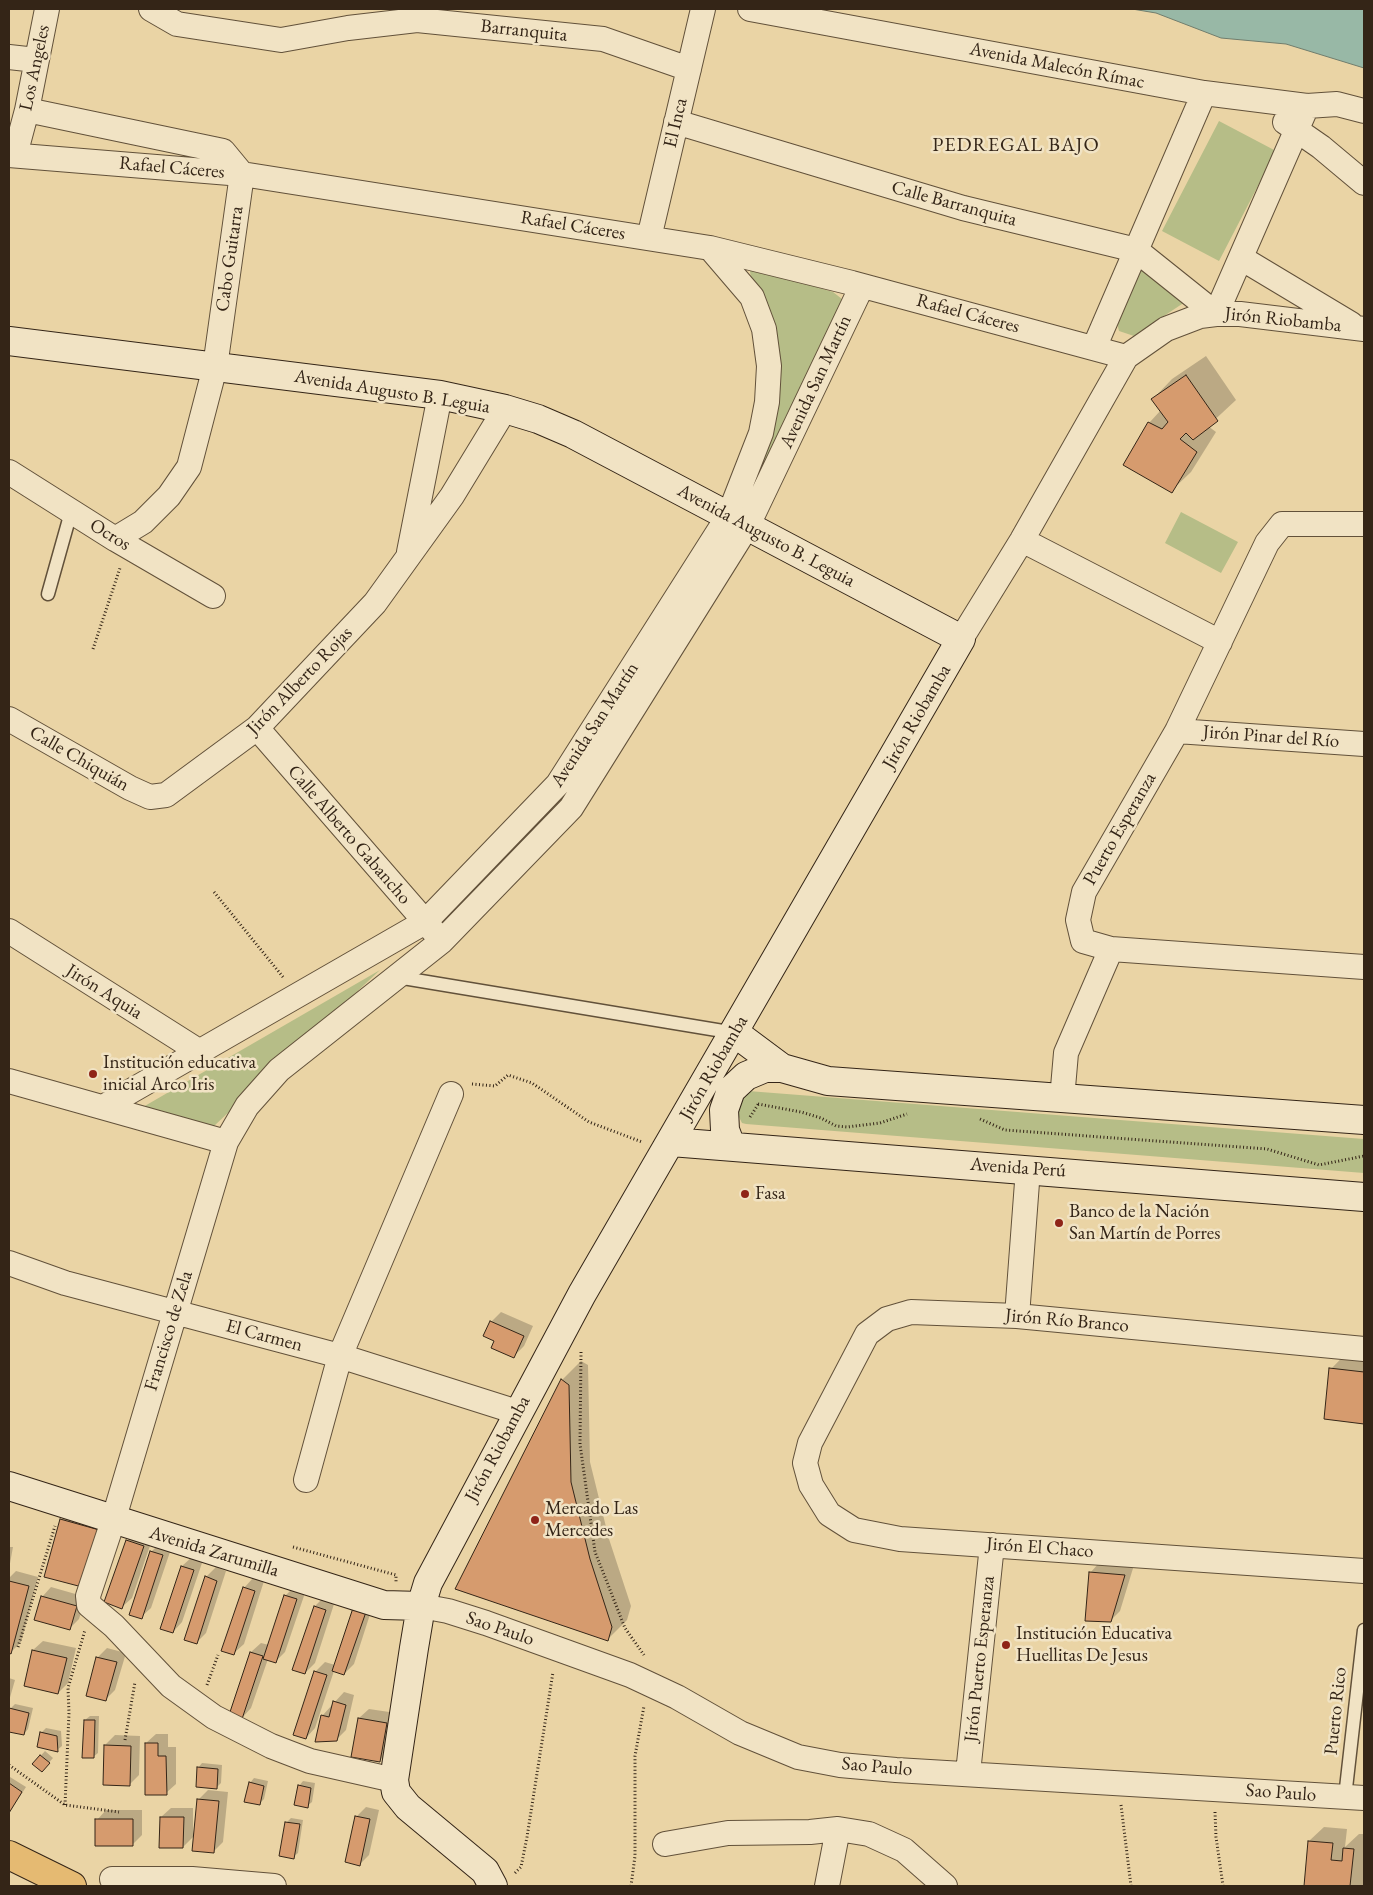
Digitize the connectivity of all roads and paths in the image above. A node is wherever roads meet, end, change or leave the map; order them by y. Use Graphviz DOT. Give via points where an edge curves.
graph roads {
  1 [pos="47,9"];
  2 [pos="152,9"];
  3 [pos="703,9"];
  4 [pos="750,9"];
  5 [pos="9,57"];
  6 [pos="36,60"];
  7 [pos="689,69"];
  8 [pos="1204,94"];
  9 [pos="1258,102"];
  10 [pos="1308,106"];
  11 [pos="27,110"];
  12 [pos="1364,111"];
  13 [pos="676,122"];
  14 [pos="1296,131"];
  15 [pos="12,155"];
  16 [pos="242,174"];
  17 [pos="1364,183"];
  18 [pos="649,238"];
  19 [pos="710,248"];
  20 [pos="1136,250"];
  21 [pos="1241,258"];
  22 [pos="862,286"];
  23 [pos="1216,314"];
  24 [pos="1361,328"];
  25 [pos="9,341"];
  26 [pos="1094,348"];
  27 [pos="1126,357"];
  28 [pos="215,367"];
  29 [pos="440,395"];
  30 [pos="505,409"];
  31 [pos="9,472"];
  32 [pos="71,512"];
  33 [pos="739,520"];
  34 [pos="1364,524"];
  35 [pos="1022,540"];
  36 [pos="121,543"];
  37 [pos="408,558"];
  38 [pos="48,594"];
  39 [pos="213,596"];
  40 [pos="961,639"];
  41 [pos="1220,642"];
  42 [pos="93,648"];
  43 [pos="9,719"];
  44 [pos="257,728"];
  45 [pos="1177,731"];
  46 [pos="1364,744"];
  47 [pos="150,797"];
  48 [pos="214,892"];
  49 [pos="425,922"];
  50 [pos="9,931"];
  51 [pos="442,941"];
  52 [pos="1111,949"];
  53 [pos="1364,966"];
  54 [pos="397,978"];
  55 [pos="298,996"];
  56 [pos="735,1034"];
  57 [pos="200,1052"];
  58 [pos="782,1068"];
  59 [pos="9,1080"];
  60 [pos="451,1094"];
  61 [pos="762,1098"];
  62 [pos="1062,1099"];
  63 [pos="758,1104"];
  64 [pos="105,1106"];
  65 [pos="914,1112"];
  66 [pos="974,1117"];
  67 [pos="1364,1120"];
  68 [pos="746,1124"];
  69 [pos="226,1142"];
  70 [pos="669,1146"];
  71 [pos="730,1146"];
  72 [pos="1364,1156"];
  73 [pos="1028,1168"];
  74 [pos="1364,1197"];
  75 [pos="9,1263"];
  76 [pos="175,1313"];
  77 [pos="1017,1316"];
  78 [pos="581,1344"];
  79 [pos="1364,1348"];
  80 [pos="340,1356"];
  81 [pos="517,1412"];
  82 [pos="824,1416"];
  83 [pos="306,1480"];
  84 [pos="9,1486"];
  85 [pos="62,1504"];
  86 [pos="113,1521"];
  87 [pos="992,1545"];
  88 [pos="1364,1571"];
  89 [pos="89,1605"];
  90 [pos="420,1606"];
  91 [pos="1364,1630"];
  92 [pos="18,1647"];
  93 [pos="557,1649"];
  94 [pos="140,1654"];
  95 [pos="645,1656"];
  96 [pos="649,1684"];
  97 [pos="125,1740"];
  98 [pos="9,1765"];
  99 [pos="968,1773"];
  100 [pos="394,1780"];
  101 [pos="1118,1782"];
  102 [pos="1214,1788"];
  103 [pos="1355,1798"];
  104 [pos="65,1806"];
  105 [pos="119,1812"];
  106 [pos="838,1829"];
  107 [pos="666,1844"];
  108 [pos="9,1855"];
  109 [pos="9,1866"];
  110 [pos="112,1879"];
  111 [pos="500,1883"];
  112 [pos="26,1886"];
  113 [pos="72,1886"];
  114 [pos="274,1886"];
  115 [pos="631,1886"];
  116 [pos="827,1886"];
  117 [pos="945,1886"];
  118 [pos="1131,1886"];
  119 [pos="1223,1886"];
  1 -- 6 [label="street, Los Angeles"];
  2 -- 7 [label="street, Barranquita" via="177,24 281,40 417,20 594,38"];
  3 -- 7 [label="street, El Inca"];
  4 -- 8 [label="street, Avenida Malecón Rímac"];
  5 -- 6 [label="street"];
  6 -- 11 [label="street, Los Angeles"];
  7 -- 13 [label="street, El Inca"];
  8 -- 9 [label="street, Avenida Malecón Rímac"];
  8 -- 20 [label="street"];
  9 -- 10 [label="street, Avenida Malecón Rímac"];
  9 -- 14 [label="street"];
  10 -- 12 [label="street, Avenida Malecón Rímac" via="1337,104"];
  10 -- 14 [label="street"];
  11 -- 15 [label="street, Los Angeles"];
  11 -- 16 [label="street" via="224,152"];
  13 -- 18 [label="street, El Inca"];
  13 -- 20 [label="street, Calle Barranquita" via="963,208"];
  14 -- 17 [label="street"];
  14 -- 21 [label="street"];
  15 -- 16 [label="street, Rafael Cáceres"];
  16 -- 18 [label="street, Rafael Cáceres"];
  16 -- 28 [label="street, Cabo Guitarra"];
  18 -- 19 [label="street, Rafael Cáceres"];
  19 -- 22 [label="street, Rafael Cáceres"];
  19 -- 33 [label="street, Avenida San Martín" via="752,297 764,329 769,366 761,434"];
  20 -- 23 [label="street, Calle Barranquita"];
  20 -- 26 [label="street"];
  21 -- 23 [label="street"];
  21 -- 24 [label="street"];
  22 -- 26 [label="street, Rafael Cáceres"];
  22 -- 33 [label="street, Avenida San Martín"];
  23 -- 24 [label="street, Jirón Riobamba"];
  23 -- 27 [label="street, Jirón Riobamba" via="1200,316 1166,329"];
  25 -- 28 [label="main road, Avenida Augusto B. Leguia"];
  26 -- 27 [label="street, Rafael Cáceres"];
  27 -- 35 [label="street, Jirón Riobamba"];
  28 -- 29 [label="main road, Avenida Augusto B. Leguia"];
  28 -- 36 [label="street, Cabo Guitarra" via="189,467 169,496"];
  29 -- 30 [label="main road, Avenida Augusto B. Leguia"];
  29 -- 37 [label="street, Jirón Alberto Rojas"];
  30 -- 33 [label="main road, Avenida Augusto B. Leguia" via="573,434"];
  30 -- 37 [label="street, Jirón Alberto Rojas" via="452,496"];
  31 -- 32 [label="street, Ocros"];
  32 -- 36 [label="street, Ocros"];
  32 -- 38 [label="lane"];
  33 -- 40 [label="main road, Avenida Augusto B. Leguia"];
  33 -- 49 [label="street, Avenida San Martín" via="558,784"];
  33 -- 51 [label="street, Avenida San Martín" via="571,808"];
  34 -- 41 [label="street, Puerto Esperanza" via="1282,524 1267,543"];
  35 -- 40 [label="street, Jirón Riobamba"];
  35 -- 41 [label="street"];
  36 -- 39 [label="street, Ocros"];
  36 -- 42 [label="path"];
  37 -- 44 [label="street, Jirón Alberto Rojas" via="375,603"];
  40 -- 56 [label="main road, Jirón Riobamba"];
  41 -- 45 [label="street, Puerto Esperanza"];
  43 -- 47 [label="street, Calle Chiquián"];
  44 -- 47 [label="street, Jirón Alberto Rojas" via="166,795"];
  44 -- 49 [label="street, Calle Alberto Gabancho"];
  45 -- 46 [label="street, Jirón Pinar del Río"];
  45 -- 52 [label="street, Puerto Esperanza" via="1084,892 1078,920 1083,941"];
  48 -- 55 [label="path"];
  49 -- 51 [label="street, Calle Alberto Gabancho"];
  49 -- 55 [label="street, Avenida San Martín"];
  50 -- 57 [label="street, Jirón Aquia"];
  51 -- 54 [label="street, Avenida San Martín"];
  52 -- 53 [label="street, Puerto Esperanza"];
  52 -- 62 [label="street" via="1066,1053"];
  54 -- 56 [label="lane"];
  54 -- 69 [label="street, Avenida San Martín" via="278,1070 247,1106"];
  55 -- 57 [label="street, Avenida San Martín"];
  56 -- 58 [label="main road"];
  56 -- 70 [label="main road, Jirón Riobamba"];
  57 -- 64 [label="street, Avenida San Martín"];
  58 -- 62 [label="main road" via="828,1081"];
  58 -- 71 [label="main road" via="765,1068 746,1076 731,1090 724,1110"];
  59 -- 64 [label="street"];
  60 -- 70 [label="path" via="467,1083 495,1086 508,1075 543,1089 588,1122"];
  60 -- 80 [label="street"];
  61 -- 63 [label="path"];
  62 -- 67 [label="main road"];
  63 -- 65 [label="path" via="801,1112 847,1127 880,1123"];
  63 -- 68 [label="path"];
  64 -- 69 [label="street"];
  66 -- 72 [label="path" via="1005,1130 1267,1149 1319,1165"];
  69 -- 76 [label="street, Francisco de Zela"];
  70 -- 71 [label="main road, Avenida Perú"];
  70 -- 81 [label="main road, Jirón Riobamba"];
  71 -- 73 [label="main road, Avenida Perú"];
  73 -- 74 [label="main road, Avenida Perú"];
  73 -- 77 [label="street"];
  75 -- 76 [label="street, El Carmen" via="65,1283"];
  76 -- 80 [label="street, El Carmen"];
  76 -- 86 [label="street, Francisco de Zela"];
  77 -- 79 [label="street, Jirón Río Branco"];
  77 -- 82 [label="street, Jirón Río Branco" via="911,1312 887,1319 867,1334"];
  78 -- 95 [label="path" via="580,1444 595,1552 625,1628"];
  80 -- 81 [label="street, El Carmen"];
  80 -- 83 [label="street"];
  81 -- 90 [label="main road, Jirón Riobamba" via="433,1571"];
  82 -- 87 [label="street, Jirón El Chaco" via="810,1443 806,1464 811,1485 835,1520 854,1530 900,1539"];
  84 -- 85 [label="main road, Avenida Zarumilla"];
  85 -- 86 [label="main road, Avenida Zarumilla"];
  85 -- 92 [label="path"];
  86 -- 89 [label="street, Francisco de Zela" via="88,1596"];
  86 -- 90 [label="main road, Avenida Zarumilla" via="384,1605"];
  87 -- 88 [label="street, Jirón El Chaco"];
  87 -- 99 [label="street, Jirón Puerto Esperanza"];
  89 -- 94 [label="street"];
  89 -- 104 [label="path" via="68,1688"];
  90 -- 93 [label="street, Sao Paulo" via="471,1618"];
  90 -- 100 [label="main road, Jirón Riobamba"];
  91 -- 103 [label="lane, Puerto Rico"];
  93 -- 96 [label="street, Sao Paulo"];
  93 -- 111 [label="path" via="525,1847 520,1866"];
  94 -- 97 [label="path"];
  94 -- 100 [label="street" via="171,1686 199,1708 264,1742 319,1763"];
  96 -- 99 [label="street, Sao Paulo" via="740,1733 798,1757 840,1765"];
  96 -- 115 [label="path" via="635,1756 635,1856"];
  98 -- 104 [label="path"];
  99 -- 101 [label="street, Sao Paulo"];
  100 -- 111 [label="main road" via="396,1792 408,1807"];
  101 -- 102 [label="street, Sao Paulo"];
  101 -- 118 [label="path"];
  102 -- 103 [label="street, Sao Paulo"];
  102 -- 119 [label="path"];
  104 -- 105 [label="path"];
  106 -- 107 [label="street" via="728,1833"];
  106 -- 116 [label="street"];
  106 -- 117 [label="street" via="869,1834 904,1850"];
  108 -- 113 [label="highway"];
  109 -- 112 [label="highway"];
  110 -- 114 [label="street" via="192,1879"];
}
